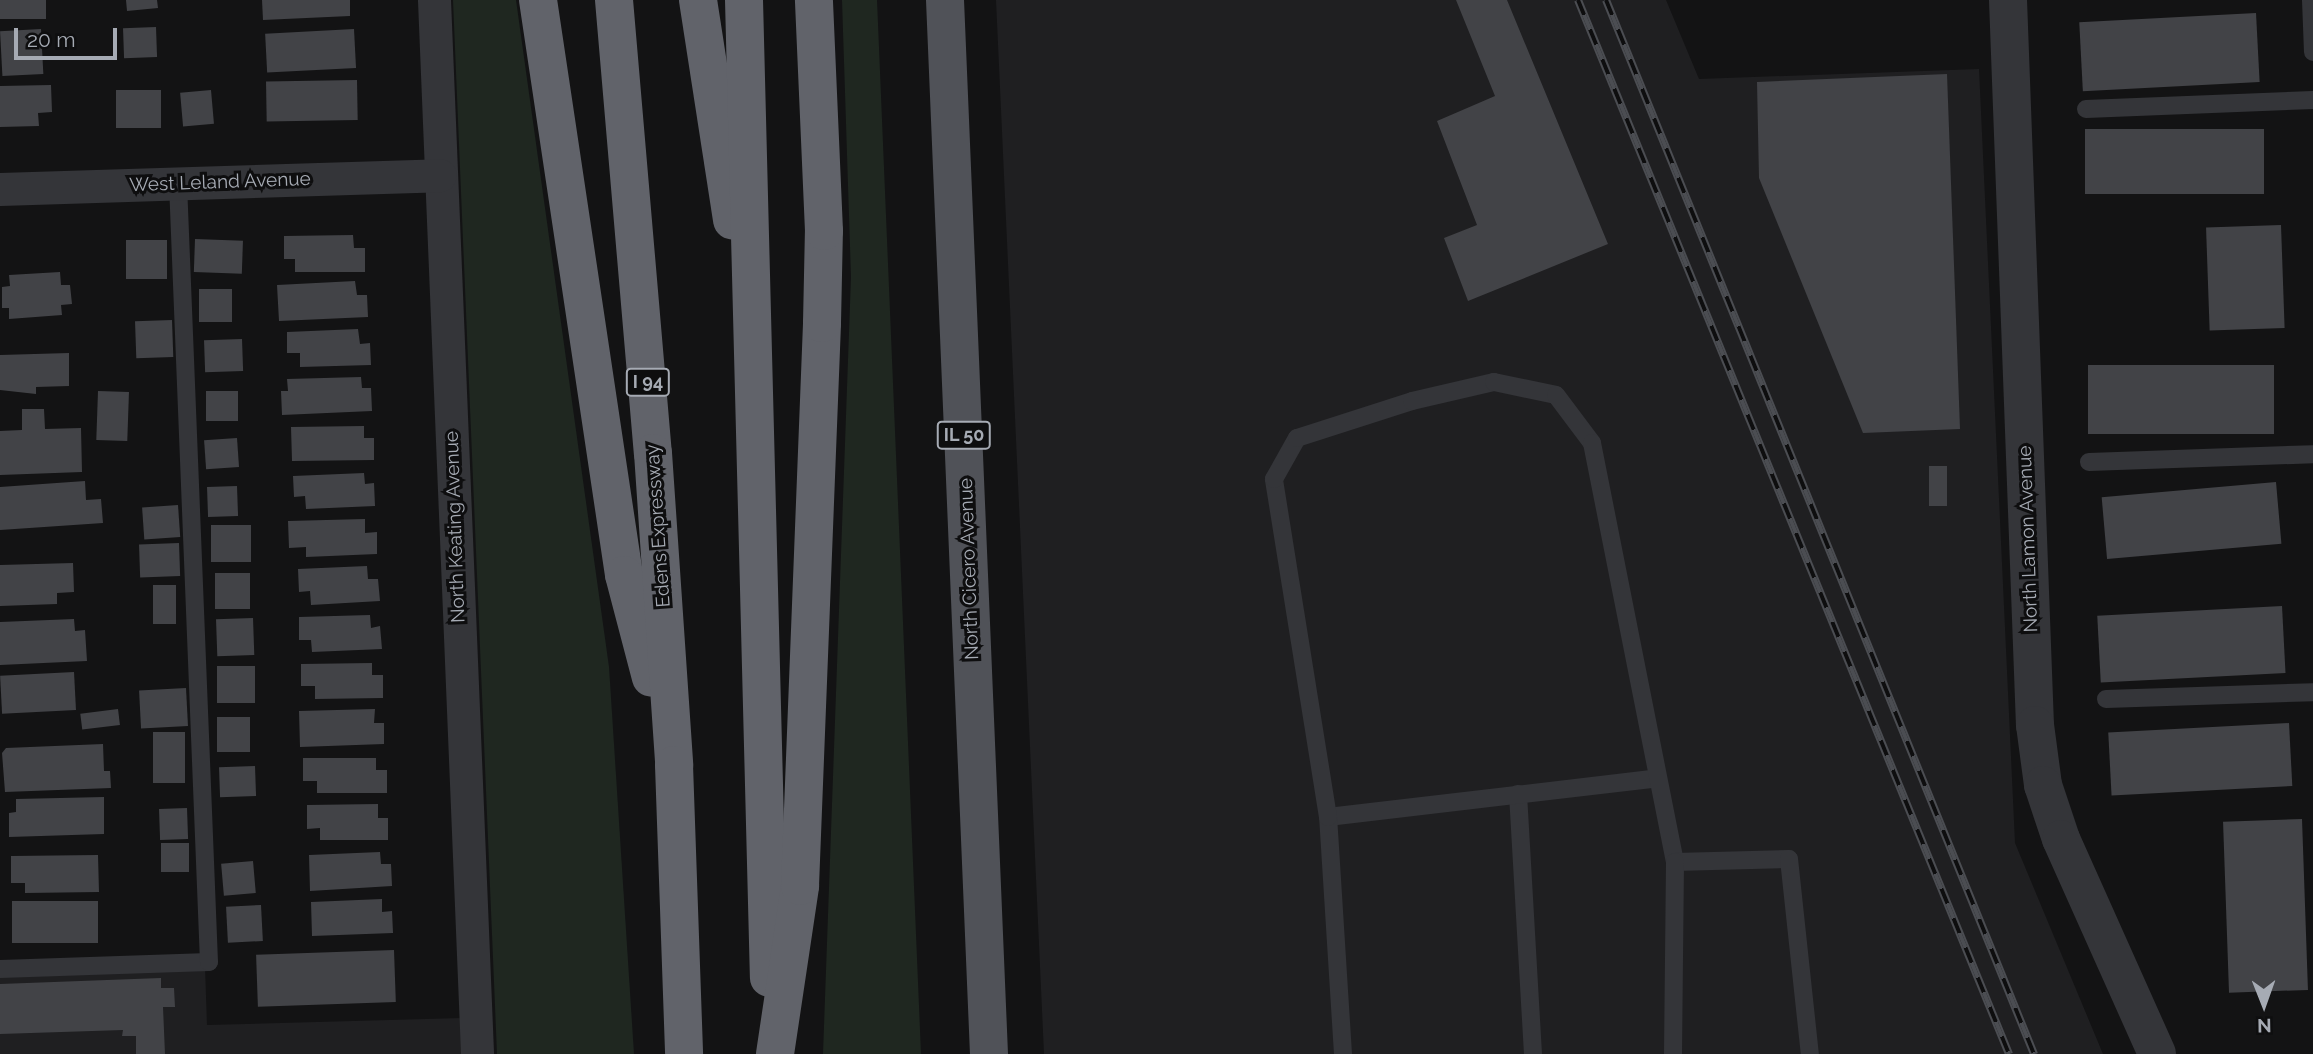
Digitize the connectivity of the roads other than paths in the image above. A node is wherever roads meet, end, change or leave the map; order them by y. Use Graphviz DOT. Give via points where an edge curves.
graph roads {
  1 [pos="434,0"];
  2 [pos="538,0"];
  3 [pos="614,0"];
  4 [pos="698,0"];
  5 [pos="744,0"];
  6 [pos="814,0"];
  7 [pos="945,0"];
  8 [pos="2008,0"];
  9 [pos="2311,0"];
  10 [pos="2313,52"];
  11 [pos="2313,100"];
  12 [pos="2087,109"];
  13 [pos="440,175"];
  14 [pos="178,184"];
  15 [pos="0,189"];
  16 [pos="756,367"];
  17 [pos="2313,454"];
  18 [pos="2089,461"];
  19 [pos="2313,692"];
  20 [pos="2106,699"];
  21 [pos="674,765"];
  22 [pos="1658,778"];
  23 [pos="1518,794"];
  24 [pos="1328,817"];
  25 [pos="1675,862"];
  26 [pos="0,969"];
  27 [pos="477,1054"];
  28 [pos="684,1054"];
  29 [pos="773,1054"];
  30 [pos="989,1054"];
  31 [pos="1343,1054"];
  32 [pos="1533,1054"];
  33 [pos="1673,1054"];
  34 [pos="1810,1054"];
  35 [pos="2157,1054"];
  1 -- 13 [label="street, North Keating Avenue"];
  2 -- 21 [label="highway" via="624,575"];
  3 -- 21 [label="highway, Edens Expressway / I 94" via="643,317"];
  4 -- 16 [label="highway"];
  5 -- 16 [label="highway"];
  6 -- 29 [label="highway" via="824,231 822,323 800,886"];
  7 -- 30 [label="main road, North Cicero Avenue / IL 50"];
  8 -- 35 [label="street, North Lamon Avenue" via="2035,725 2043,785 2060,839"];
  9 -- 10 [label="lane"];
  11 -- 12 [label="lane"];
  13 -- 14 [label="street, West Leland Avenue"];
  13 -- 27 [label="street, North Keating Avenue"];
  14 -- 15 [label="street, West Leland Avenue"];
  14 -- 26 [label="lane" via="209,962"];
  16 -- 29 [label="highway"];
  17 -- 18 [label="lane"];
  19 -- 20 [label="lane"];
  21 -- 28 [label="highway, Edens Expressway / I 94"];
  22 -- 23 [label="lane"];
  22 -- 24 [label="lane" via="1592,443 1556,395 1494,382 1412,401 1297,438 1274,479"];
  22 -- 25 [label="lane"];
  23 -- 24 [label="lane"];
  23 -- 32 [label="lane"];
  24 -- 31 [label="lane"];
  25 -- 33 [label="lane"];
  25 -- 34 [label="lane" via="1789,859"];
}
